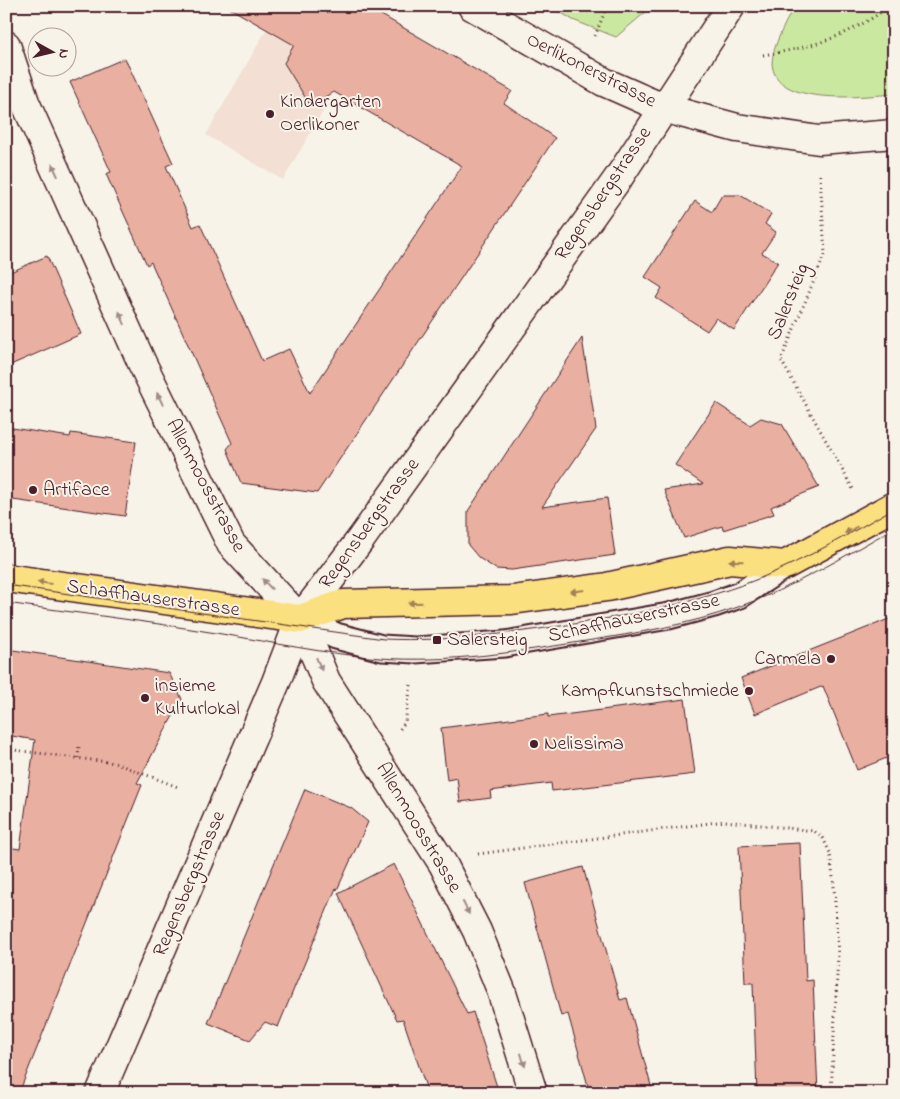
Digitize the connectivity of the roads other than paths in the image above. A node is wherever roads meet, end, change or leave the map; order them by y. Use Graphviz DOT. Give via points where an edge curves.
graph roads {
  1 [pos="472,6"];
  2 [pos="731,6"];
  3 [pos="6,45"];
  4 [pos="663,108"];
  5 [pos="894,134"];
  6 [pos="894,506"];
  7 [pos="784,565"];
  8 [pos="6,578"];
  9 [pos="300,619"];
  10 [pos="100,1093"];
  11 [pos="533,1093"];
  1 -- 4 [label="street, Oerlikonerstrasse" via="604,82"];
  2 -- 4 [label="street, Regensbergstrasse"];
  9 -- 3 [label="street, Allenmoosstrasse, one-way" via="231,544 142,363 24,102"];
  4 -- 5 [label="street, Oerlikonerstrasse" via="737,128 819,140"];
  4 -- 9 [label="street, Regensbergstrasse" via="619,177 361,539"];
  6 -- 7 [label="main road, Schaffhauserstrasse, one-way"];
  7 -- 9 [label="main road, Schaffhauserstrasse, one-way" via="730,560 607,587 512,600 343,604"];
  7 -- 9 [label="lane, Schaffhauserstrasse" via="740,595 714,604 659,618 506,644 424,650 382,648 336,636"];
  9 -- 8 [label="main road, Schaffhauserstrasse, one-way"];
  9 -- 10 [label="street, Regensbergstrasse"];
  9 -- 11 [label="street, Allenmoosstrasse, one-way" via="326,681 443,864 477,931 501,990"];
}
